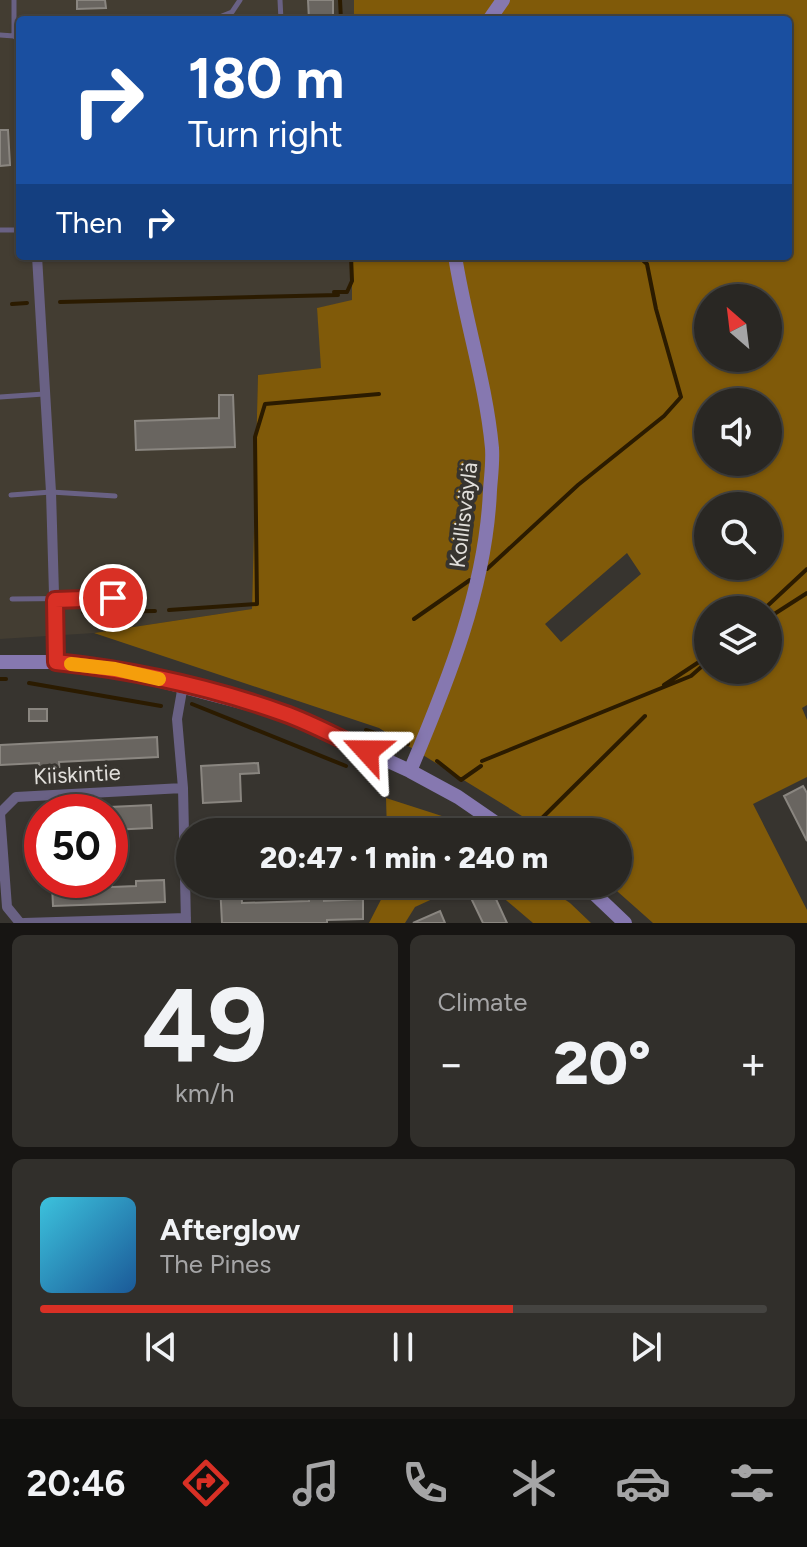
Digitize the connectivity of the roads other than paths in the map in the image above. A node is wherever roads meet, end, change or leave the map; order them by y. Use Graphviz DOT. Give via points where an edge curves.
graph roads {
  1 [pos="14,0"];
  2 [pos="240,0"];
  3 [pos="222,16"];
  4 [pos="0,35"];
  5 [pos="14,36"];
  6 [pos="37,260"];
  7 [pos="456,260"];
  8 [pos="45,394"];
  9 [pos="0,397"];
  10 [pos="51,492"];
  11 [pos="11,495"];
  12 [pos="115,496"];
  13 [pos="113,598"];
  14 [pos="12,599"];
  15 [pos="55,600"];
  16 [pos="0,662"];
  17 [pos="56,662"];
  18 [pos="183,685"];
  19 [pos="410,771"];
  20 [pos="183,788"];
  21 [pos="489,818"];
  22 [pos="599,898"];
  23 [pos="186,920"];
  24 [pos="22,923"];
  25 [pos="625,923"];
  1 -- 5 [label="lane"];
  2 -- 3 [label="lane"];
  4 -- 5 [label="lane"];
  6 -- 8 [label="street"];
  7 -- 19 [label="main road, Koillisväylä" via="492,450 489,513 461,638"];
  8 -- 9 [label="lane"];
  8 -- 10 [label="street"];
  10 -- 11 [label="lane"];
  10 -- 12 [label="lane"];
  10 -- 15 [label="street"];
  13 -- 15 [label="lane"];
  14 -- 15 [label="lane"];
  15 -- 17 [label="street"];
  16 -- 17 [label="main road"];
  17 -- 18 [label="main road"];
  18 -- 19 [label="main road" via="284,713"];
  18 -- 20 [label="street" via="177,719"];
  19 -- 21 [label="main road"];
  20 -- 23 [label="street"];
  20 -- 24 [label="street, Kiiskintie" via="16,797 0,813 7,907"];
  22 -- 25 [label="main road"];
  23 -- 24 [label="street, Kiiskintie"];
}
